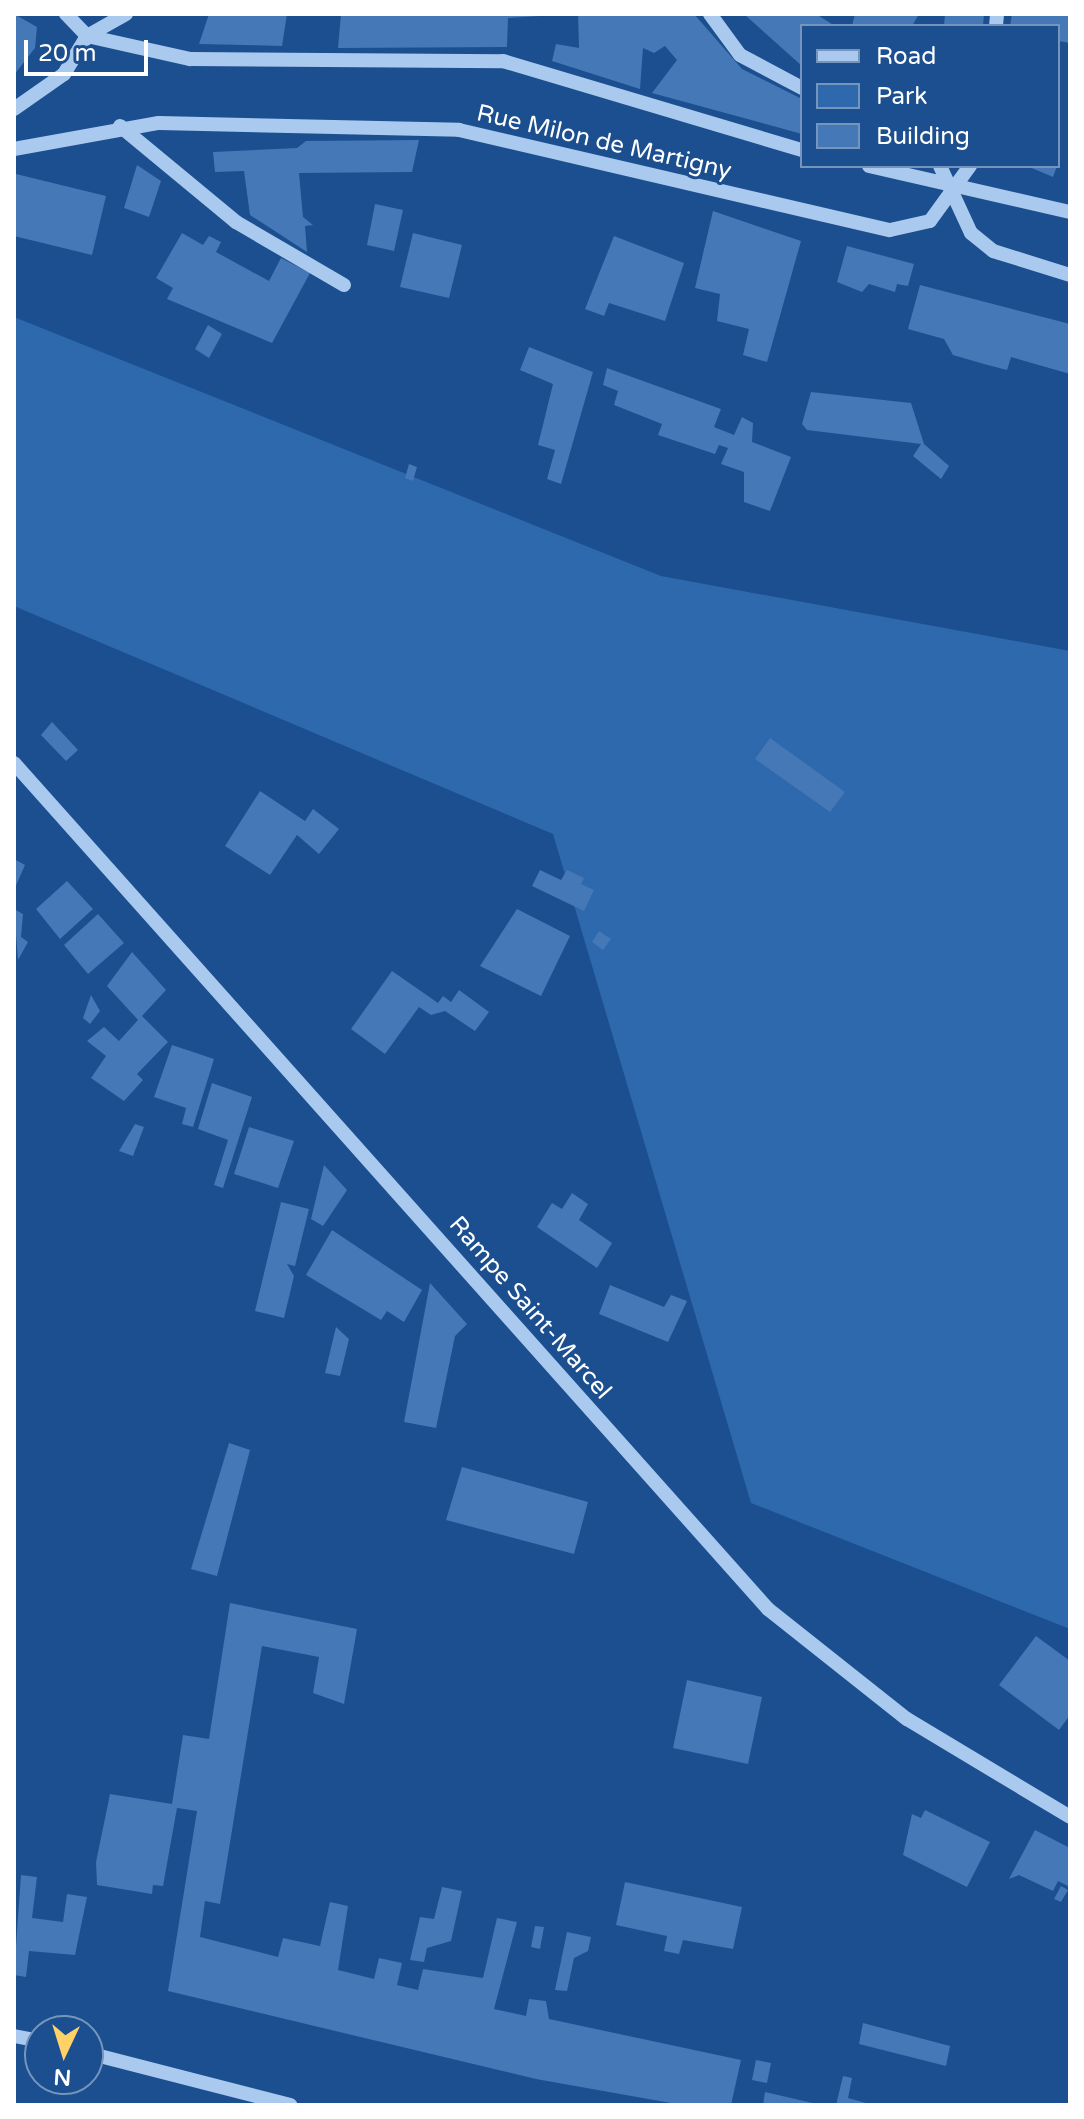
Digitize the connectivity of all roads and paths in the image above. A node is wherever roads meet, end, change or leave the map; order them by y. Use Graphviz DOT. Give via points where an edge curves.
graph roads {
  1 [pos="66,14"];
  2 [pos="126,14"];
  3 [pos="710,14"];
  4 [pos="87,36"];
  5 [pos="800,87"];
  6 [pos="14,109"];
  7 [pos="120,126"];
  8 [pos="14,149"];
  9 [pos="800,149"];
  10 [pos="878,168"];
  11 [pos="941,168"];
  12 [pos="968,168"];
  13 [pos="952,185"];
  14 [pos="1070,212"];
  15 [pos="1070,275"];
  16 [pos="344,285"];
  17 [pos="14,763"];
  18 [pos="1070,1817"];
  19 [pos="104,2057"];
  20 [pos="290,2105"];
  1 -- 4 [label="street"];
  2 -- 4 [label="street"];
  3 -- 5 [label="street" via="740,55"];
  4 -- 6 [label="street" via="64,74"];
  4 -- 9 [label="street" via="136,51 243,63 503,61"];
  7 -- 8 [label="street, Rue Milon de Martigny"];
  7 -- 13 [label="street, Rue Milon de Martigny" via="459,130 890,230 930,221"];
  7 -- 16 [label="street" via="236,222"];
  10 -- 13 [label="street"];
  11 -- 13 [label="street"];
  12 -- 13 [label="street, Rue Milon de Martigny"];
  13 -- 14 [label="street"];
  13 -- 15 [label="street" via="971,233 993,251"];
  17 -- 18 [label="street, Rampe Saint-Marcel" via="768,1609 907,1719"];
  19 -- 20 [label="street"];
}
